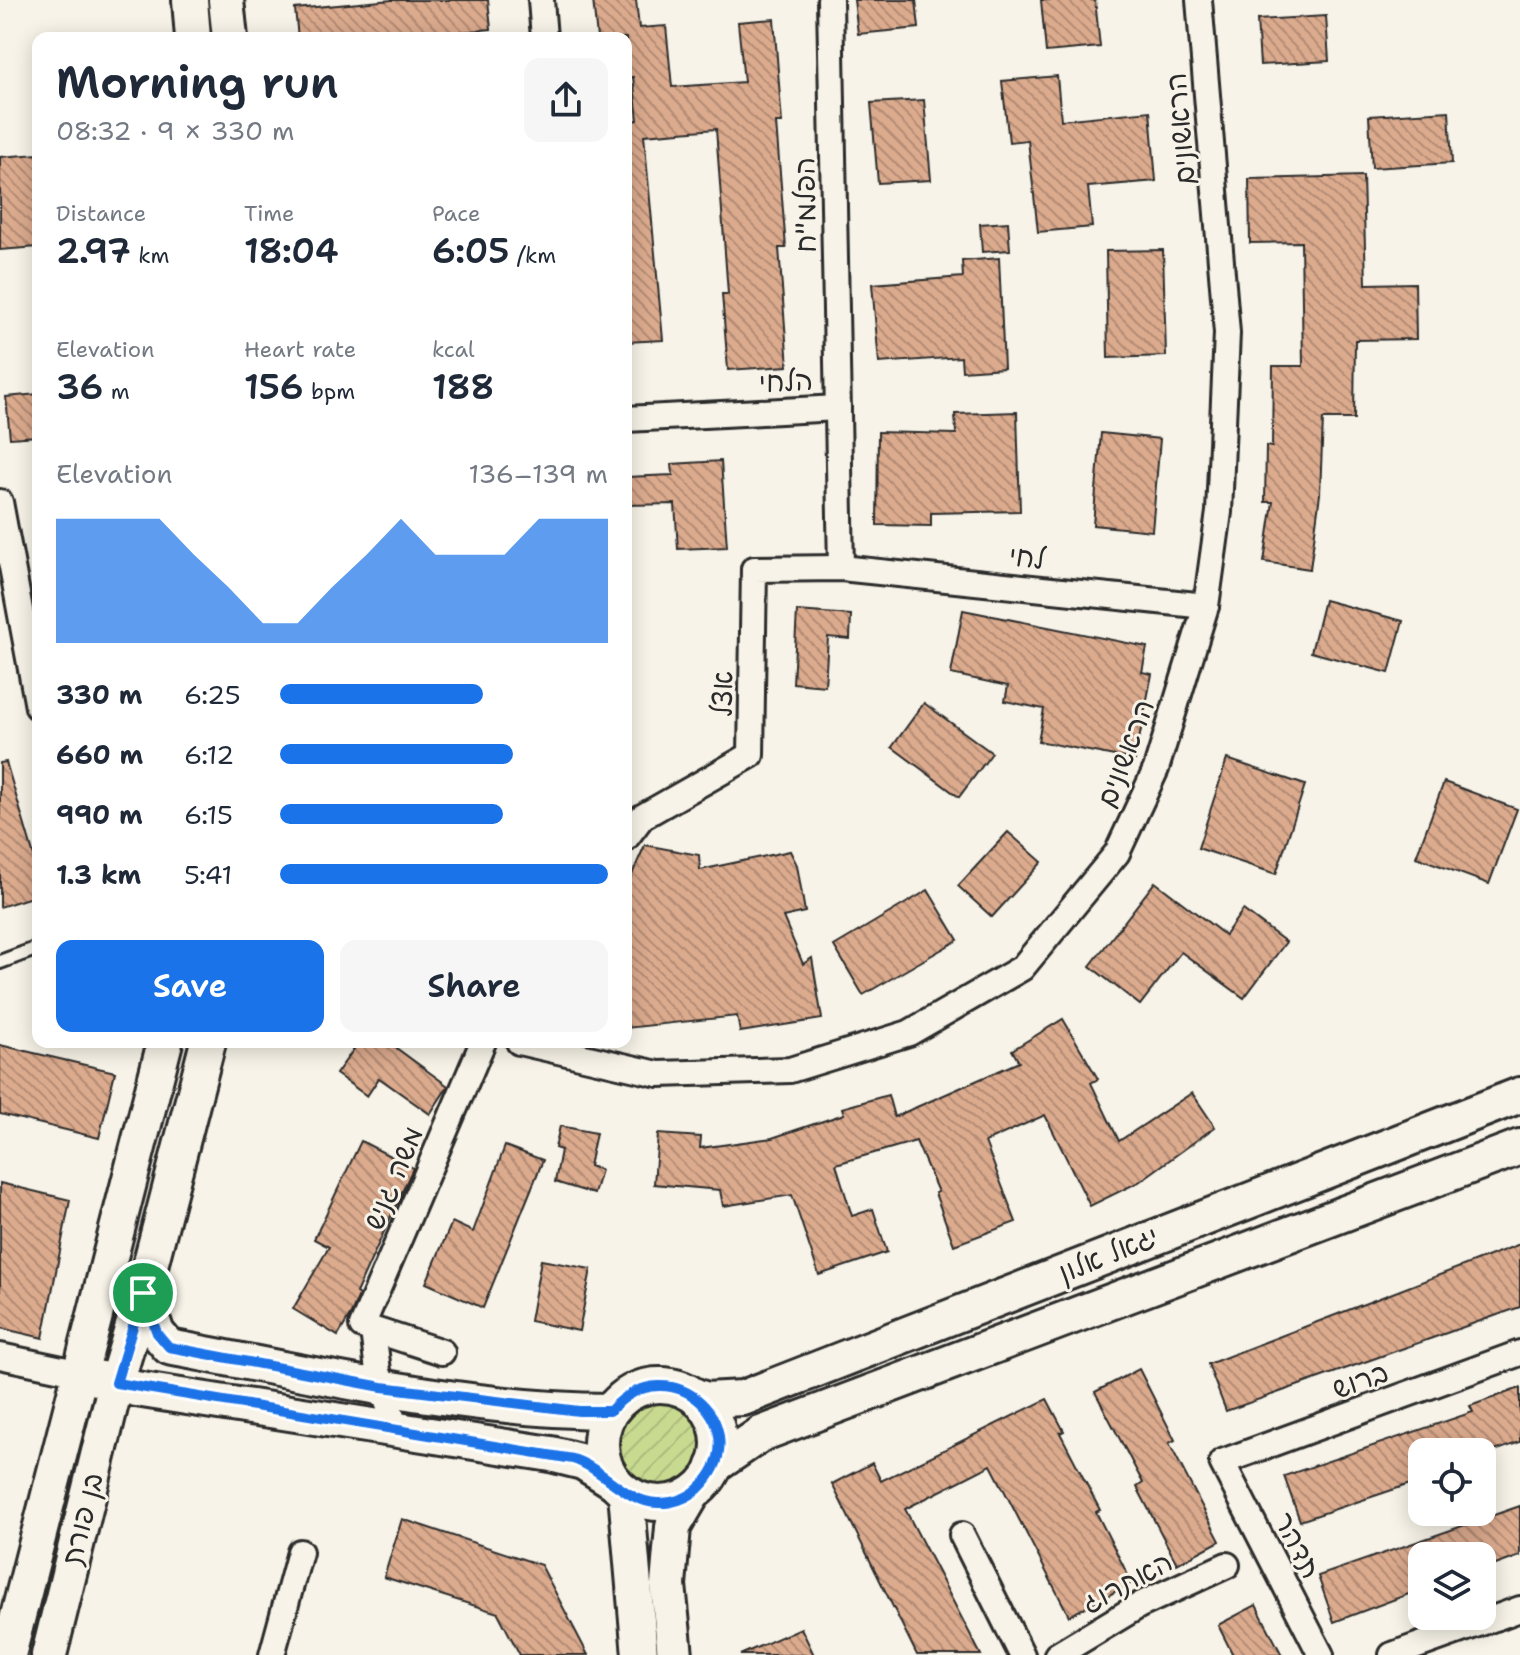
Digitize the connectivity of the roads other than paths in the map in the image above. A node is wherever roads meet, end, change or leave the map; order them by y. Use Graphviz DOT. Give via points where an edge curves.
graph roads {
  1 [pos="190,0"];
  2 [pos="226,0"];
  3 [pos="541,0"];
  4 [pos="830,0"];
  5 [pos="1199,0"];
  6 [pos="193,32"];
  7 [pos="229,32"];
  8 [pos="544,32"];
  9 [pos="838,408"];
  10 [pos="632,419"];
  11 [pos="0,502"];
  12 [pos="841,568"];
  13 [pos="1206,606"];
  14 [pos="32,675"];
  15 [pos="632,830"];
  16 [pos="32,950"];
  17 [pos="0,962"];
  18 [pos="163,1048"];
  19 [pos="206,1048"];
  20 [pos="480,1048"];
  21 [pos="545,1048"];
  22 [pos="1520,1095"];
  23 [pos="1520,1147"];
  24 [pos="143,1293"];
  25 [pos="373,1330"];
  26 [pos="442,1352"];
  27 [pos="1520,1353"];
  28 [pos="0,1356"];
  29 [pos="81,1373"];
  30 [pos="116,1383"];
  31 [pos="382,1387"];
  32 [pos="695,1396"];
  33 [pos="610,1411"];
  34 [pos="396,1430"];
  35 [pos="1222,1462"];
  36 [pos="714,1466"];
  37 [pos="620,1487"];
  38 [pos="693,1493"];
  39 [pos="962,1535"];
  40 [pos="300,1552"];
  41 [pos="1227,1565"];
  42 [pos="1520,1609"];
  43 [pos="8,1655"];
  44 [pos="49,1655"];
  45 [pos="272,1655"];
  46 [pos="640,1655"];
  47 [pos="675,1655"];
  48 [pos="1022,1655"];
  49 [pos="1057,1655"];
  50 [pos="1321,1655"];
  51 [pos="1392,1655"];
  1 -- 6 [label="street"];
  2 -- 7 [label="street"];
  3 -- 8 [label="street"];
  4 -- 9 [label="street, הפלמ\"ח"];
  5 -- 13 [label="street, הראשונים" via="1227,333 1219,512"];
  9 -- 10 [label="street, הלחי"];
  9 -- 12 [label="street, הלחי"];
  11 -- 14 [label="street"];
  12 -- 13 [label="street, לחי"];
  12 -- 15 [label="street, אצל" via="754,569 751,755 642,817"];
  13 -- 21 [label="street, הראשונים" via="1156,769 1117,853 1022,968 909,1033 790,1070 658,1074"];
  16 -- 17 [label="lane"];
  18 -- 29 [label="street"];
  19 -- 24 [label="street, בן פורת"];
  20 -- 25 [label="street, משה גניש" via="362,1326"];
  22 -- 32 [label="street, יגאל אלון" via="743,1398"];
  23 -- 36 [label="street, יגאל אלון" via="761,1434"];
  24 -- 30 [label="street, בן פורת"];
  24 -- 31 [label="street" via="157,1333 169,1347"];
  25 -- 26 [label="street"];
  25 -- 31 [label="street, משה גניש"];
  27 -- 35 [label="street, ברוש"];
  28 -- 29 [label="street"];
  29 -- 30 [label="street"];
  29 -- 43 [label="street"];
  30 -- 34 [label="street"];
  30 -- 44 [label="street, בן פורת"];
  31 -- 33 [label="street"];
  31 -- 34 [label="street, משה גניש"];
  32 -- 33 [label="street" via="659,1384 623,1396"];
  32 -- 36 [label="street" via="710,1412 718,1433"];
  33 -- 37 [label="street" via="600,1446"];
  34 -- 37 [label="street" via="573,1459"];
  35 -- 50 [label="street, תדהר"];
  36 -- 38 [label="street"];
  37 -- 38 [label="street" via="659,1503"];
  37 -- 46 [label="street"];
  38 -- 47 [label="street" via="673,1527 668,1585"];
  39 -- 48 [label="street"];
  40 -- 45 [label="street"];
  41 -- 49 [label="street, האתרוג" via="1140,1605"];
  42 -- 51 [label="street"];
}
